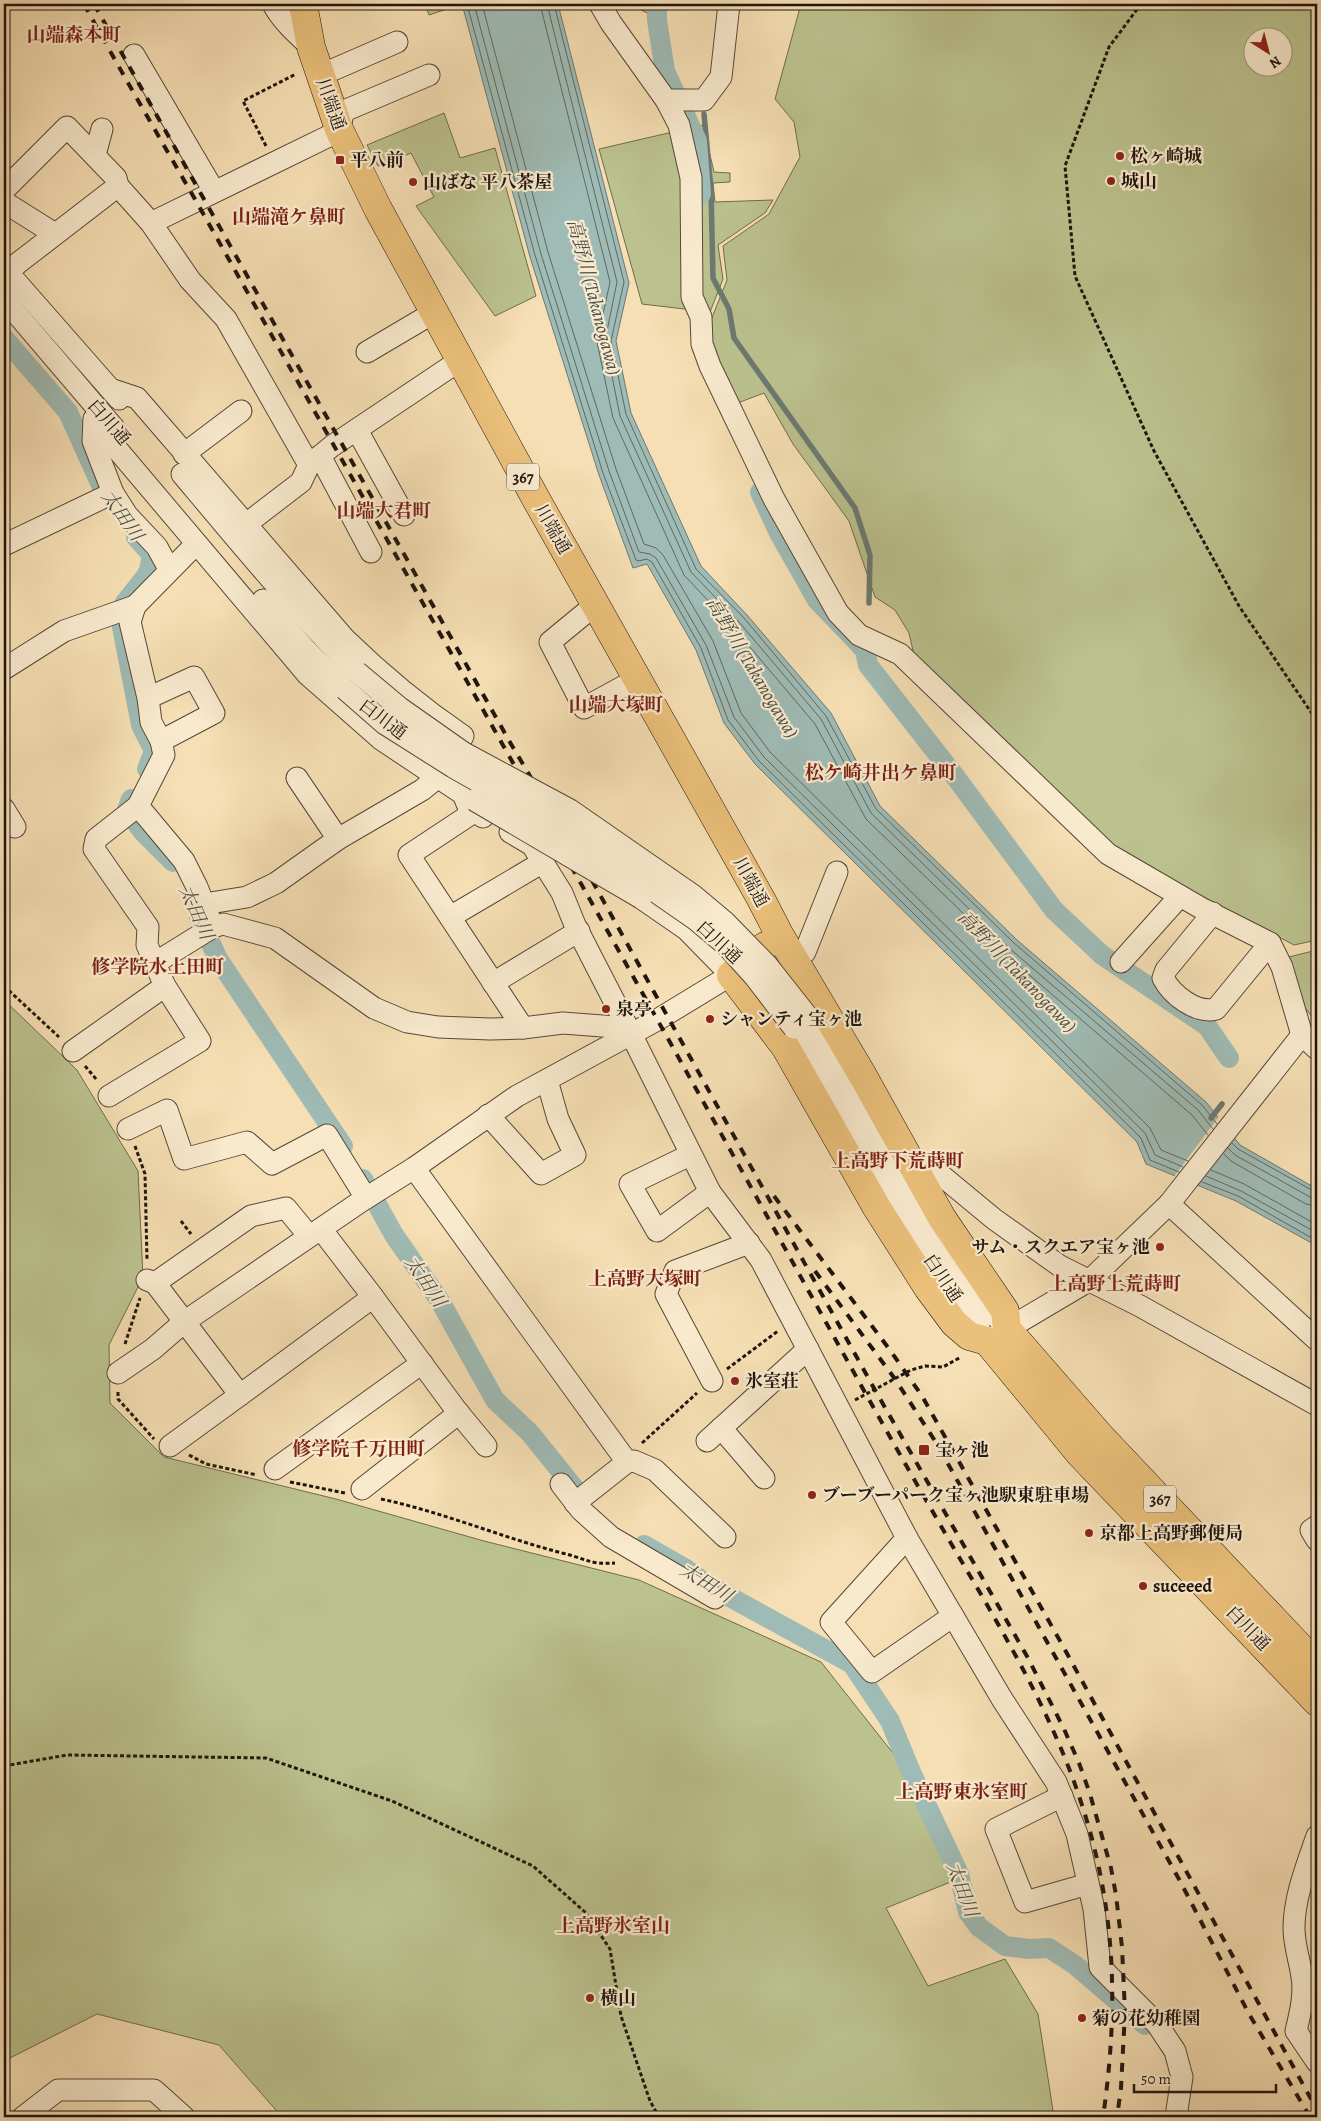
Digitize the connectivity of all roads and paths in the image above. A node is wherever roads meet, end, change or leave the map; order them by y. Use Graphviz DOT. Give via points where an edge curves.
graph roads {
  1 [pos="273,4"];
  2 [pos="303,4"];
  3 [pos="600,4"];
  4 [pos="729,4"];
  5 [pos="1141,4"];
  6 [pos="398,42"];
  7 [pos="311,47"];
  8 [pos="134,55"];
  9 [pos="309,74"];
  10 [pos="429,75"];
  11 [pos="676,100"];
  12 [pos="102,129"];
  13 [pos="339,129"];
  14 [pos="95,156"];
  15 [pos="274,162"];
  16 [pos="118,186"];
  17 [pos="4,190"];
  18 [pos="214,192"];
  19 [pos="4,202"];
  20 [pos="151,223"];
  21 [pos="55,234"];
  22 [pos="5,272"];
  23 [pos="7,308"];
  24 [pos="433,313"];
  25 [pos="367,352"];
  26 [pos="459,361"];
  27 [pos="110,389"];
  28 [pos="241,411"];
  29 [pos="95,414"];
  30 [pos="357,430"];
  31 [pos="184,454"];
  32 [pos="315,460"];
  33 [pos="113,494"];
  34 [pos="404,515"];
  35 [pos="245,525"];
  36 [pos="196,544"];
  37 [pos="4,545"];
  38 [pos="371,552"];
  39 [pos="170,569"];
  40 [pos="595,605"];
  41 [pos="135,606"];
  42 [pos="4,668"];
  43 [pos="637,679"];
  44 [pos="148,698"];
  45 [pos="1317,721"];
  46 [pos="161,741"];
  47 [pos="297,778"];
  48 [pos="460,793"];
  49 [pos="138,806"];
  50 [pos="4,808"];
  51 [pos="15,826"];
  52 [pos="338,839"];
  53 [pos="543,862"];
  54 [pos="838,872"];
  55 [pos="1180,896"];
  56 [pos="204,904"];
  57 [pos="1213,913"];
  58 [pos="450,917"];
  59 [pos="212,926"];
  60 [pos="579,931"];
  61 [pos="779,934"];
  62 [pos="1270,944"];
  63 [pos="795,962"];
  64 [pos="1121,962"];
  65 [pos="155,963"];
  66 [pos="731,975"];
  67 [pos="493,983"];
  68 [pos="4,986"];
  69 [pos="165,986"];
  70 [pos="801,1023"];
  71 [pos="523,1028"];
  72 [pos="629,1031"];
  73 [pos="1302,1035"];
  74 [pos="1317,1049"];
  75 [pos="73,1051"];
  76 [pos="547,1080"];
  77 [pos="109,1096"];
  78 [pos="488,1115"];
  79 [pos="128,1129"];
  80 [pos="690,1155"];
  81 [pos="910,1159"];
  82 [pos="414,1168"];
  83 [pos="710,1192"];
  84 [pos="366,1198"];
  85 [pos="1172,1200"];
  86 [pos="315,1233"];
  87 [pos="749,1244"];
  88 [pos="1090,1280"];
  89 [pos="372,1297"];
  90 [pos="184,1322"];
  91 [pos="1317,1340"];
  92 [pos="987,1341"];
  93 [pos="808,1349"];
  94 [pos="422,1364"];
  95 [pos="943,1367"];
  96 [pos="938,1372"];
  97 [pos="118,1373"];
  98 [pos="712,1381"];
  99 [pos="240,1395"];
  100 [pos="1317,1405"];
  101 [pos="840,1409"];
  102 [pos="459,1413"];
  103 [pos="170,1446"];
  104 [pos="486,1446"];
  105 [pos="627,1462"];
  106 [pos="275,1469"];
  107 [pos="764,1478"];
  108 [pos="561,1484"];
  109 [pos="362,1489"];
  110 [pos="575,1503"];
  111 [pos="1317,1526"];
  112 [pos="725,1537"];
  113 [pos="908,1538"];
  114 [pos="1317,1540"];
  115 [pos="525,1543"];
  116 [pos="625,1562"];
  117 [pos="715,1598"];
  118 [pos="953,1616"];
  119 [pos="1317,1666"];
  120 [pos="1317,1702"];
  121 [pos="4,1766"];
  122 [pos="1062,1796"];
  123 [pos="1317,1836"];
  124 [pos="1088,1884"];
  125 [pos="1309,1884"];
  126 [pos="1317,2062"];
  127 [pos="178,2115"];
  128 [pos="23,2117"];
  129 [pos="659,2117"];
  130 [pos="1178,2117"];
  1 -- 7 [label="street" via="293,31"];
  2 -- 7 [label="highway, 川端通 / 367"];
  3 -- 11 [label="street" via="611,23"];
  4 -- 11 [label="street" via="721,77 704,100"];
  5 -- 45 [label="path" via="1109,47 1066,166 1075,276 1154,451 1238,606"];
  6 -- 9 [label="street"];
  7 -- 9 [label="highway, 川端通 / 367"];
  8 -- 18 [label="street"];
  9 -- 13 [label="highway, 川端通 / 367"];
  9 -- 15 [label="path" via="243,101"];
  10 -- 13 [label="street" via="344,111"];
  11 -- 55 [label="street" via="691,178 692,297 701,317 702,344 774,499 838,613 863,637 900,654 1108,854"];
  12 -- 14 [label="street"];
  13 -- 15 [label="street"];
  13 -- 24 [label="highway, 川端通 / 367"];
  14 -- 16 [label="street" via="116,178"];
  14 -- 17 [label="street" via="67,127"];
  15 -- 18 [label="street"];
  16 -- 20 [label="street"];
  16 -- 21 [label="street"];
  18 -- 20 [label="street"];
  19 -- 21 [label="street"];
  20 -- 32 [label="street" via="190,280 226,319"];
  21 -- 22 [label="street"];
  22 -- 27 [label="street, 白川通"];
  23 -- 29 [label="street, 白川通"];
  24 -- 25 [label="street"];
  24 -- 26 [label="highway, 川端通 / 367"];
  26 -- 30 [label="street"];
  26 -- 40 [label="highway, 川端通 / 367"];
  27 -- 31 [label="street" via="137,398"];
  27 -- 70 [label="street, 白川通, bridge" via="276,585 357,672 400,708 464,753 570,810 694,896 767,965"];
  28 -- 31 [label="street"];
  29 -- 33 [label="street" via="93,441"];
  29 -- 36 [label="street"];
  29 -- 70 [label="street, 白川通, bridge" via="344,689 385,724 578,838 695,919 727,946"];
  30 -- 32 [label="street"];
  30 -- 34 [label="street"];
  31 -- 35 [label="street"];
  32 -- 35 [label="street" via="301,482"];
  32 -- 38 [label="street"];
  33 -- 37 [label="street"];
  33 -- 39 [label="street" via="127,515 157,547"];
  35 -- 48 [label="street" via="351,646 420,707 463,736"];
  36 -- 39 [label="street"];
  36 -- 48 [label="street" via="307,674 382,740"];
  39 -- 41 [label="street"];
  40 -- 43 [label="highway, 川端通 / 367"];
  40 -- 43 [label="street" via="550,642 584,708"];
  41 -- 42 [label="street" via="64,631"];
  41 -- 44 [label="street" via="130,622"];
  43 -- 61 [label="highway, 川端通 / 367"];
  44 -- 46 [label="street" via="152,722"];
  44 -- 46 [label="street" via="194,677 214,713"];
  46 -- 49 [label="street" via="164,755"];
  47 -- 52 [label="street"];
  48 -- 52 [label="street" via="397,806"];
  48 -- 53 [label="street" via="532,845"];
  48 -- 58 [label="street" via="409,855"];
  48 -- 66 [label="street, bridge" via="686,928"];
  49 -- 56 [label="street" via="184,861"];
  49 -- 65 [label="street" via="96,839 94,850 148,927 147,945"];
  50 -- 51 [label="street"];
  52 -- 56 [label="street" via="269,887 247,897"];
  53 -- 58 [label="street"];
  53 -- 60 [label="street" via="562,893"];
  54 -- 63 [label="street" via="805,952"];
  55 -- 57 [label="street"];
  55 -- 64 [label="street"];
  56 -- 59 [label="street"];
  57 -- 62 [label="street"];
  57 -- 62 [label="street" via="1163,978 1168,987 1196,1009 1216,1010"];
  58 -- 67 [label="street"];
  59 -- 65 [label="street"];
  59 -- 71 [label="street" via="223,924 275,938 374,1008 407,1022 438,1027"];
  60 -- 67 [label="street"];
  60 -- 72 [label="street"];
  61 -- 63 [label="highway, 川端通 / 367"];
  61 -- 66 [label="highway"];
  62 -- 73 [label="street" via="1282,967"];
  63 -- 81 [label="highway, 川端通 / 367"];
  65 -- 69 [label="street"];
  66 -- 72 [label="street"];
  66 -- 92 [label="highway, 367" via="786,1048 876,1208 928,1288 954,1323 969,1336"];
  67 -- 71 [label="street"];
  68 -- 75 [label="path"];
  69 -- 75 [label="street"];
  69 -- 77 [label="street" via="200,1040"];
  70 -- 92 [label="street, 白川通" via="942,1246 995,1318"];
  71 -- 72 [label="street" via="563,1023"];
  72 -- 76 [label="street"];
  72 -- 80 [label="street"];
  73 -- 74 [label="street"];
  73 -- 85 [label="street"];
  76 -- 78 [label="street"];
  76 -- 78 [label="street" via="558,1119 576,1155 541,1174"];
  78 -- 82 [label="street"];
  79 -- 84 [label="street" via="167,1110 184,1159 247,1142 272,1164 327,1135"];
  80 -- 83 [label="street"];
  80 -- 83 [label="street" via="630,1184 657,1231"];
  81 -- 88 [label="street" via="930,1166 1001,1225 1060,1266"];
  81 -- 92 [label="highway, 川端通 / 367" via="942,1218 1005,1311"];
  82 -- 84 [label="street"];
  82 -- 105 [label="street"];
  83 -- 87 [label="street"];
  84 -- 86 [label="street"];
  85 -- 88 [label="street"];
  85 -- 91 [label="street"];
  86 -- 89 [label="street"];
  86 -- 90 [label="street"];
  86 -- 90 [label="street" via="286,1208 251,1216 151,1281"];
  87 -- 93 [label="street" via="761,1260"];
  87 -- 98 [label="street" via="674,1271 666,1294"];
  88 -- 92 [label="street"];
  88 -- 100 [label="street"];
  89 -- 94 [label="street"];
  89 -- 99 [label="street"];
  90 -- 97 [label="street"];
  90 -- 99 [label="street"];
  92 -- 95 [label="path"];
  92 -- 119 [label="highway, 白川通 / 367" via="1101,1437"];
  92 -- 120 [label="highway, 白川通 / 367" via="1080,1454"];
  93 -- 101 [label="street"];
  93 -- 107 [label="street" via="714,1434"];
  94 -- 102 [label="street"];
  94 -- 106 [label="street"];
  95 -- 96 [label="path"];
  95 -- 101 [label="path" via="925,1366"];
  99 -- 103 [label="street"];
  101 -- 113 [label="street"];
  102 -- 104 [label="street"];
  102 -- 109 [label="street"];
  105 -- 110 [label="street"];
  105 -- 112 [label="street" via="634,1461 654,1470"];
  108 -- 110 [label="street"];
  110 -- 117 [label="street" via="611,1536"];
  111 -- 114 [label="street" via="1311,1530"];
  113 -- 118 [label="street"];
  113 -- 118 [label="street" via="831,1622 872,1672"];
  115 -- 116 [label="path" via="586,1562"];
  118 -- 122 [label="street"];
  121 -- 129 [label="path" via="67,1754 266,1758 392,1801 533,1866 586,1912 610,1949 621,2016 650,2101"];
  122 -- 124 [label="street" via="1077,1834"];
  122 -- 124 [label="street" via="996,1829 1025,1902"];
  123 -- 125 [label="street"];
  124 -- 130 [label="street" via="1100,1968 1157,2024 1175,2051 1182,2076"];
  125 -- 126 [label="street" via="1294,1927 1296,1953 1303,1978 1296,2031"];
  127 -- 128 [label="street" via="154,2090 58,2090"];
}
